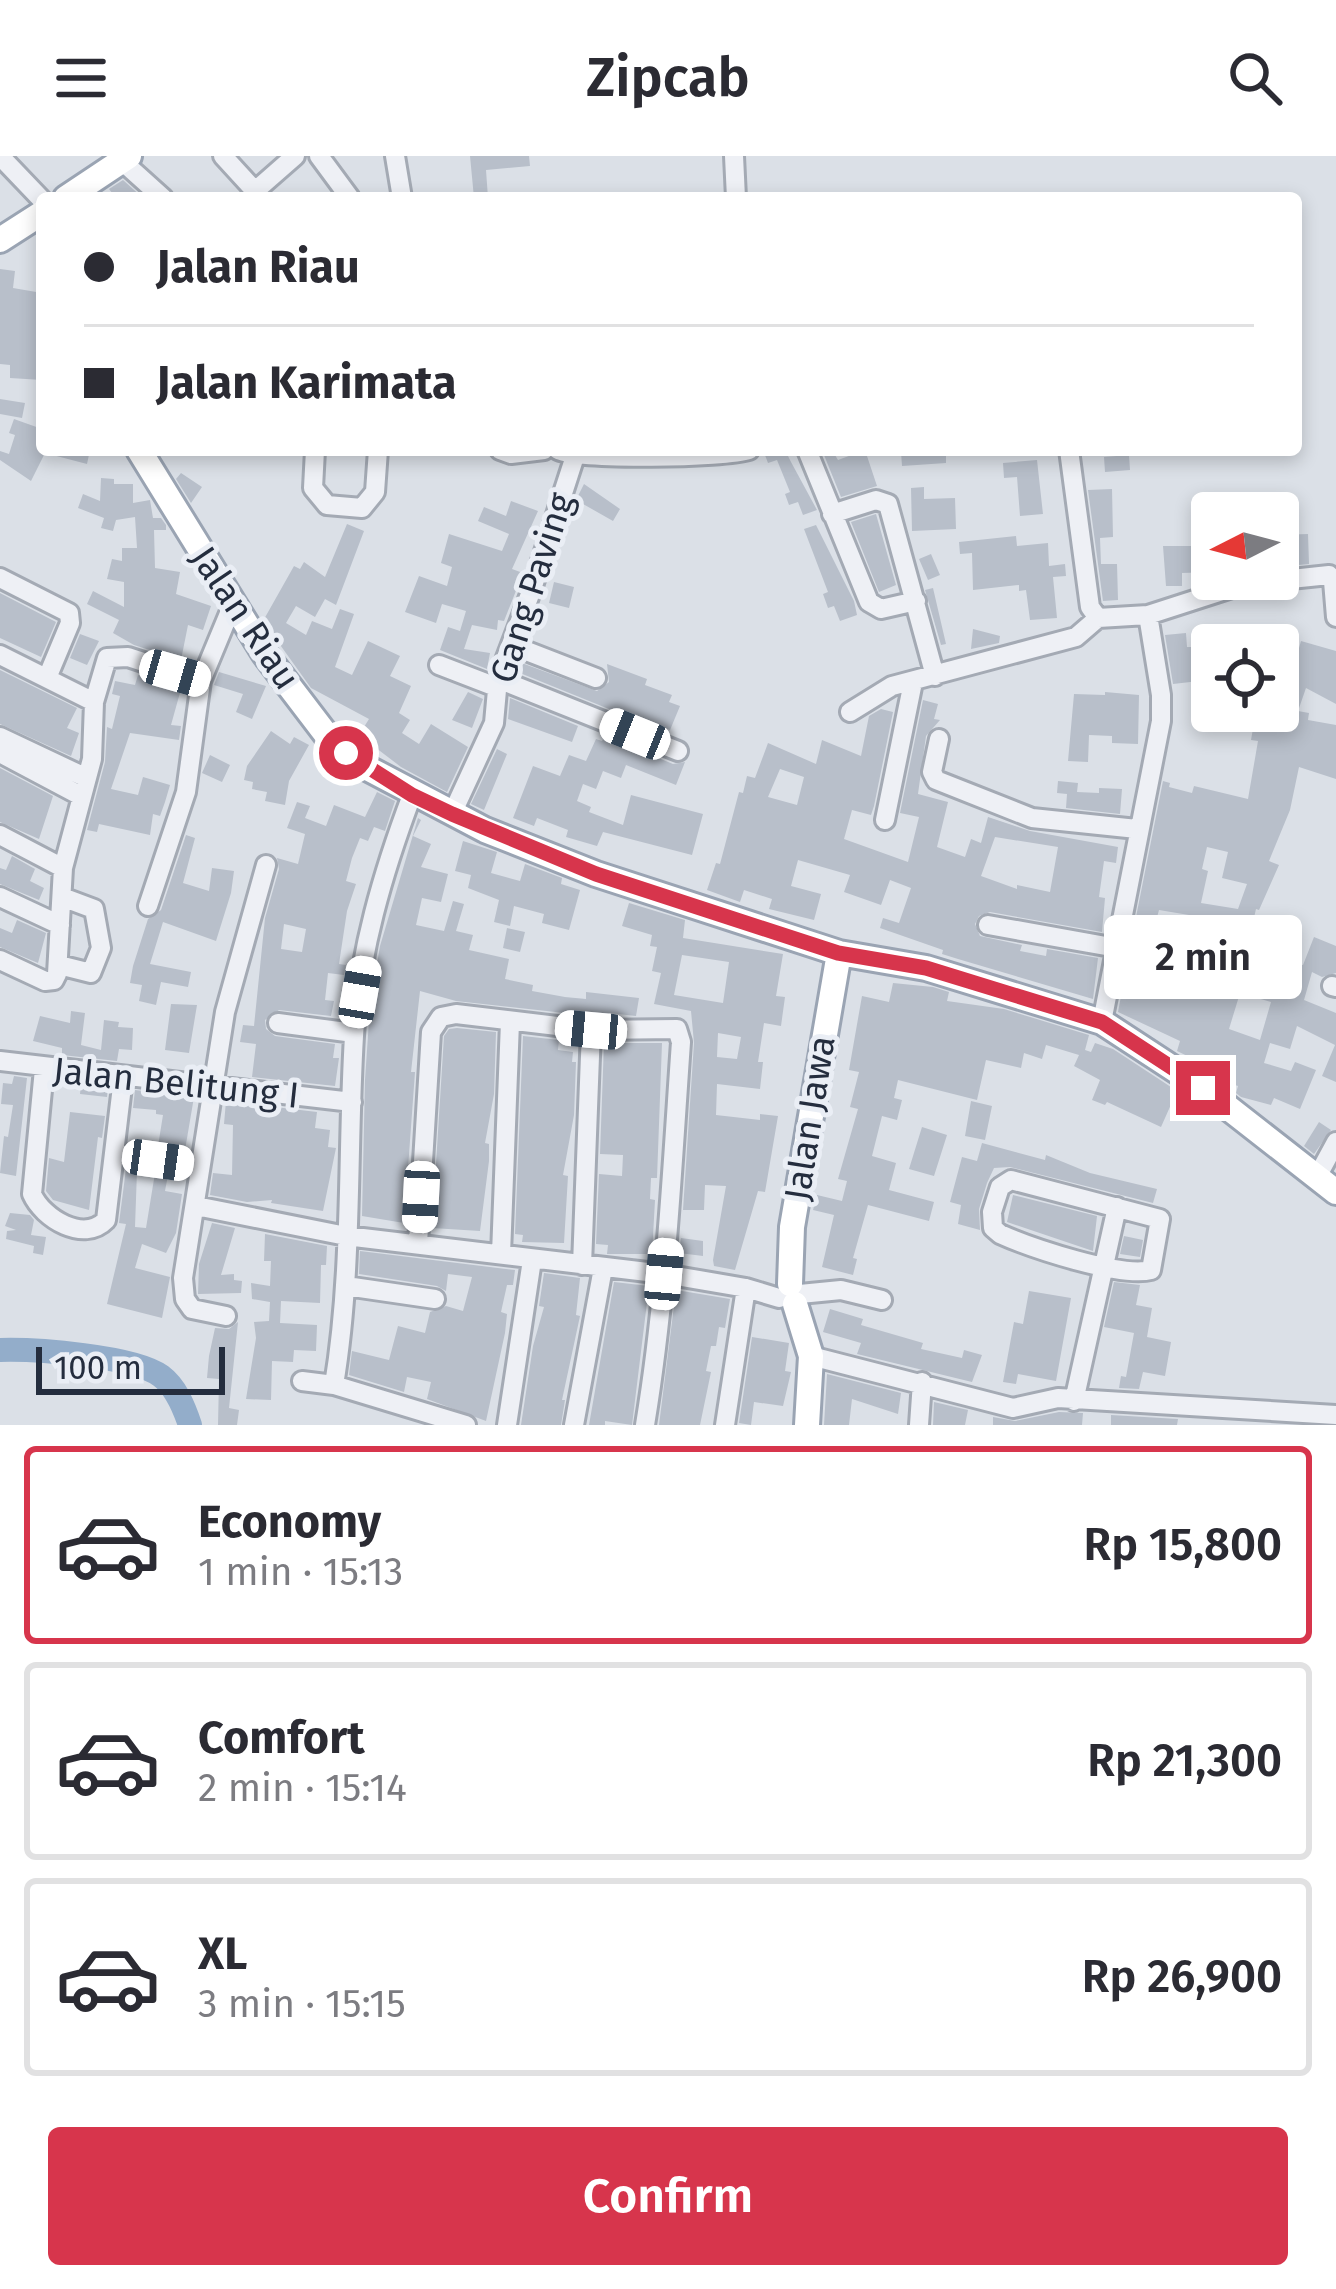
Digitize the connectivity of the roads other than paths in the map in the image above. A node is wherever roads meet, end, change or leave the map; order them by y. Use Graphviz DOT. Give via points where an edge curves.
graph roads {
  1 [pos="0,156"];
  2 [pos="223,156"];
  3 [pos="295,156"];
  4 [pos="319,156"];
  5 [pos="394,156"];
  6 [pos="734,156"];
  7 [pos="125,159"];
  8 [pos="75,192"];
  9 [pos="157,192"];
  10 [pos="341,192"];
  11 [pos="401,192"];
  12 [pos="736,192"];
  13 [pos="36,194"];
  14 [pos="36,217"];
  15 [pos="0,240"];
  16 [pos="143,456"];
  17 [pos="314,456"];
  18 [pos="378,456"];
  19 [pos="565,456"];
  20 [pos="651,456"];
  21 [pos="689,456"];
  22 [pos="809,456"];
  23 [pos="1070,456"];
  24 [pos="832,514"];
  25 [pos="0,578"];
  26 [pos="916,601"];
  27 [pos="233,604"];
  28 [pos="1148,615"];
  29 [pos="1336,617"];
  30 [pos="1098,618"];
  31 [pos="512,645"];
  32 [pos="0,655"];
  33 [pos="439,665"];
  34 [pos="935,676"];
  35 [pos="47,678"];
  36 [pos="596,678"];
  37 [pos="201,681"];
  38 [pos="913,682"];
  39 [pos="497,683"];
  40 [pos="94,702"];
  41 [pos="850,712"];
  42 [pos="0,737"];
  43 [pos="939,739"];
  44 [pos="678,751"];
  45 [pos="0,753"];
  46 [pos="84,787"];
  47 [pos="412,795"];
  48 [pos="452,814"];
  49 [pos="885,820"];
  50 [pos="1138,829"];
  51 [pos="0,836"];
  52 [pos="266,865"];
  53 [pos="63,868"];
  54 [pos="0,897"];
  55 [pos="62,897"];
  56 [pos="148,906"];
  57 [pos="60,925"];
  58 [pos="988,925"];
  59 [pos="1120,927"];
  60 [pos="1190,943"];
  61 [pos="1117,948"];
  62 [pos="838,953"];
  63 [pos="0,960"];
  64 [pos="59,965"];
  65 [pos="510,1022"];
  66 [pos="1102,1022"];
  67 [pos="278,1023"];
  68 [pos="591,1030"];
  69 [pos="354,1033"];
  70 [pos="0,1061"];
  71 [pos="44,1069"];
  72 [pos="123,1078"];
  73 [pos="214,1085"];
  74 [pos="352,1102"];
  75 [pos="1336,1142"];
  76 [pos="117,1154"];
  77 [pos="200,1166"];
  78 [pos="1326,1184"];
  79 [pos="196,1206"];
  80 [pos="1117,1207"];
  81 [pos="346,1235"];
  82 [pos="418,1243"];
  83 [pos="501,1254"];
  84 [pos="532,1260"];
  85 [pos="582,1265"];
  86 [pos="1104,1266"];
  87 [pos="603,1268"];
  88 [pos="664,1274"];
  89 [pos="346,1286"];
  90 [pos="746,1288"];
  91 [pos="791,1295"];
  92 [pos="435,1299"];
  93 [pos="882,1300"];
  94 [pos="226,1316"];
  95 [pos="811,1356"];
  96 [pos="302,1381"];
  97 [pos="922,1382"];
  98 [pos="334,1385"];
  99 [pos="1074,1401"];
  100 [pos="987,1404"];
  101 [pos="1109,1404"];
  102 [pos="1336,1415"];
  103 [pos="1199,1417"];
  104 [pos="466,1425"];
  105 [pos="507,1425"];
  106 [pos="574,1425"];
  107 [pos="645,1425"];
  108 [pos="725,1425"];
  109 [pos="807,1425"];
  110 [pos="919,1425"];
  111 [pos="985,1425"];
  112 [pos="1108,1425"];
  1 -- 13 [label="street"];
  2 -- 3 [label="street" via="255,191"];
  4 -- 10 [label="street"];
  5 -- 11 [label="street"];
  6 -- 12 [label="street"];
  7 -- 8 [label="main road"];
  7 -- 9 [label="street"];
  14 -- 15 [label="main road"];
  16 -- 27 [label="main road, Jalan Riau"];
  17 -- 18 [label="street" via="313,488 328,505 362,508 375,492"];
  19 -- 31 [label="street, Gang Paving"];
  20 -- 21 [label="street, Gang Paving"];
  22 -- 24 [label="street"];
  23 -- 30 [label="street"];
  24 -- 26 [label="street" via="871,604"];
  24 -- 26 [label="street" via="886,502"];
  25 -- 35 [label="street" via="69,614"];
  26 -- 34 [label="street"];
  27 -- 37 [label="street"];
  27 -- 47 [label="main road, Jalan Riau" via="328,737"];
  28 -- 29 [label="street" via="1244,584 1326,575 1333,578"];
  28 -- 30 [label="street"];
  28 -- 50 [label="street" via="1161,721"];
  30 -- 34 [label="street" via="1076,637"];
  31 -- 36 [label="street"];
  31 -- 39 [label="street, Gang Paving"];
  32 -- 35 [label="street"];
  33 -- 39 [label="street"];
  34 -- 38 [label="street"];
  35 -- 40 [label="street"];
  37 -- 40 [label="street" via="111,656"];
  37 -- 56 [label="street" via="186,792"];
  38 -- 41 [label="street"];
  38 -- 49 [label="street"];
  39 -- 44 [label="street"];
  39 -- 48 [label="street, Gang Paving" via="494,723"];
  40 -- 46 [label="street"];
  42 -- 46 [label="street"];
  43 -- 50 [label="street" via="936,780 1032,818"];
  45 -- 46 [label="street"];
  46 -- 53 [label="street"];
  47 -- 48 [label="main road, Jalan Riau"];
  47 -- 69 [label="street" via="382,874"];
  48 -- 62 [label="main road, Jalan Riau" via="596,874"];
  50 -- 59 [label="street"];
  51 -- 53 [label="street"];
  52 -- 73 [label="street" via="225,1012"];
  53 -- 55 [label="street"];
  54 -- 57 [label="street"];
  55 -- 57 [label="street"];
  55 -- 64 [label="street" via="94,909 101,948 92,973"];
  57 -- 64 [label="street"];
  58 -- 61 [label="street"];
  59 -- 60 [label="street"];
  59 -- 61 [label="street"];
  61 -- 66 [label="street"];
  62 -- 66 [label="main road, Jalan Riau" via="926,968"];
  62 -- 91 [label="main road, Jalan Jawa" via="792,1227"];
  63 -- 64 [label="street" via="47,981"];
  65 -- 68 [label="street"];
  65 -- 82 [label="street" via="455,1014 433,1027"];
  65 -- 83 [label="street"];
  66 -- 78 [label="main road, Jalan Riau"];
  67 -- 69 [label="street"];
  68 -- 85 [label="street"];
  68 -- 88 [label="street" via="669,1026 681,1037"];
  69 -- 74 [label="street"];
  70 -- 71 [label="street, Jalan Belitung I"];
  71 -- 72 [label="street, Jalan Belitung I"];
  71 -- 76 [label="street" via="30,1185 38,1205 79,1229 100,1226"];
  72 -- 73 [label="street, Jalan Belitung I"];
  72 -- 76 [label="street"];
  73 -- 74 [label="street, Jalan Belitung I"];
  73 -- 77 [label="street"];
  74 -- 81 [label="street"];
  75 -- 78 [label="street"];
  76 -- 77 [label="street"];
  77 -- 79 [label="street"];
  79 -- 81 [label="street"];
  79 -- 94 [label="street" via="184,1293 196,1312"];
  80 -- 86 [label="street"];
  80 -- 86 [label="street" via="1160,1219 1154,1263 1146,1272"];
  80 -- 86 [label="street" via="1012,1180 1000,1187 992,1212 994,1228 1006,1237"];
  81 -- 82 [label="street"];
  81 -- 89 [label="street"];
  82 -- 83 [label="street"];
  83 -- 84 [label="street"];
  84 -- 85 [label="street"];
  84 -- 105 [label="street"];
  85 -- 87 [label="street"];
  86 -- 99 [label="street"];
  87 -- 88 [label="street"];
  87 -- 106 [label="street"];
  88 -- 90 [label="street"];
  88 -- 107 [label="street"];
  89 -- 92 [label="street"];
  89 -- 98 [label="street"];
  90 -- 91 [label="street"];
  90 -- 108 [label="street"];
  91 -- 93 [label="street" via="841,1290"];
  91 -- 95 [label="main road, Jalan Jawa"];
  95 -- 97 [label="street"];
  95 -- 109 [label="main road, Jalan Jawa"];
  96 -- 98 [label="street"];
  97 -- 100 [label="street"];
  97 -- 110 [label="street"];
  98 -- 104 [label="street"];
  99 -- 100 [label="street"];
  99 -- 101 [label="street"];
  100 -- 111 [label="street"];
  101 -- 103 [label="street"];
  101 -- 112 [label="street"];
  102 -- 103 [label="street"];
}
